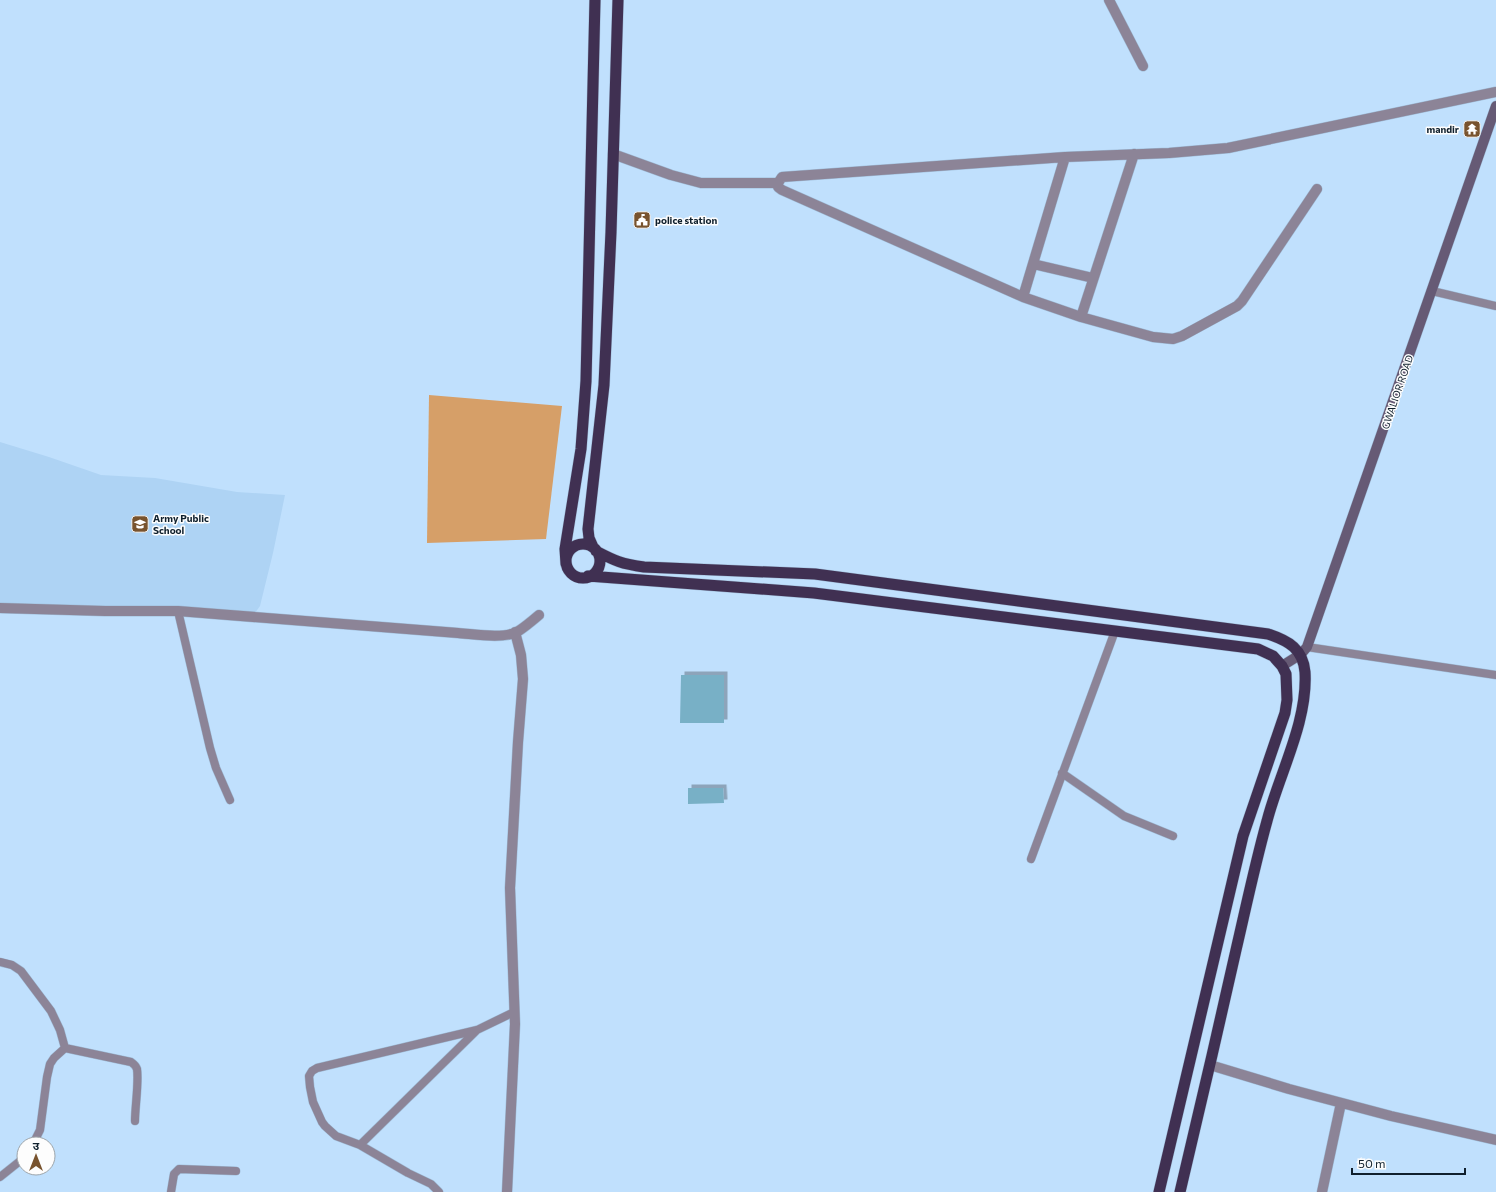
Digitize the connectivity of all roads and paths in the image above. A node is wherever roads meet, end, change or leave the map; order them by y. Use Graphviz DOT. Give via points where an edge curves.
graph roads {
  1 [pos="595,0"];
  2 [pos="618,0"];
  3 [pos="1109,0"];
  4 [pos="1143,66"];
  5 [pos="1496,92"];
  6 [pos="1496,106"];
  7 [pos="1492,130"];
  8 [pos="613,154"];
  9 [pos="1134,154"];
  10 [pos="1065,156"];
  11 [pos="778,182"];
  12 [pos="1317,189"];
  13 [pos="1033,264"];
  14 [pos="1093,278"];
  15 [pos="1432,291"];
  16 [pos="1023,297"];
  17 [pos="1496,306"];
  18 [pos="1081,317"];
  19 [pos="594,549"];
  20 [pos="566,564"];
  21 [pos="588,576"];
  22 [pos="0,608"];
  23 [pos="178,611"];
  24 [pos="539,615"];
  25 [pos="1115,631"];
  26 [pos="515,632"];
  27 [pos="1304,650"];
  28 [pos="1282,666"];
  29 [pos="1496,675"];
  30 [pos="1062,774"];
  31 [pos="230,800"];
  32 [pos="1173,836"];
  33 [pos="1031,859"];
  34 [pos="0,962"];
  35 [pos="514,1012"];
  36 [pos="477,1030"];
  37 [pos="65,1048"];
  38 [pos="1210,1065"];
  39 [pos="1341,1103"];
  40 [pos="134,1121"];
  41 [pos="37,1136"];
  42 [pos="1496,1140"];
  43 [pos="360,1145"];
  44 [pos="16,1164"];
  45 [pos="236,1171"];
  46 [pos="0,1177"];
  47 [pos="171,1192"];
  48 [pos="439,1192"];
  49 [pos="507,1192"];
  50 [pos="1159,1192"];
  51 [pos="1180,1192"];
  52 [pos="1322,1192"];
  1 -- 20 [label="highway" via="586,381 581,449 565,549"];
  2 -- 8 [label="highway"];
  3 -- 4 [label="street"];
  5 -- 9 [label="street" via="1228,148"];
  6 -- 7 [label="main road, GWALIOR ROAD"];
  7 -- 15 [label="main road, GWALIOR ROAD"];
  8 -- 11 [label="street" via="701,183"];
  8 -- 19 [label="highway" via="604,385 588,529"];
  9 -- 10 [label="street"];
  9 -- 14 [label="street"];
  10 -- 11 [label="street" via="782,177"];
  10 -- 13 [label="street"];
  11 -- 16 [label="street" via="778,187 782,190"];
  12 -- 18 [label="street" via="1242,301 1182,336 1173,339 1153,337"];
  13 -- 14 [label="street"];
  13 -- 16 [label="street"];
  14 -- 18 [label="street"];
  15 -- 17 [label="lane"];
  15 -- 27 [label="main road, GWALIOR ROAD"];
  16 -- 18 [label="street"];
  19 -- 20 [label="highway" via="582,544 571,548"];
  19 -- 21 [label="highway" via="599,560 598,566"];
  19 -- 27 [label="highway" via="616,562 627,565 815,574 1268,634"];
  20 -- 21 [label="highway" via="578,577"];
  21 -- 25 [label="highway" via="814,593"];
  22 -- 23 [label="street"];
  23 -- 26 [label="street" via="458,633 502,635"];
  23 -- 31 [label="lane" via="210,748"];
  24 -- 26 [label="street"];
  25 -- 28 [label="highway" via="1258,649 1273,656"];
  25 -- 30 [label="lane"];
  26 -- 35 [label="street" via="521,655 523,679 510,888"];
  27 -- 28 [label="main road"];
  27 -- 29 [label="lane"];
  27 -- 38 [label="highway" via="1305,686 1301,718 1267,820"];
  28 -- 50 [label="highway" via="1287,684 1285,713 1243,836"];
  30 -- 32 [label="lane" via="1124,816"];
  30 -- 33 [label="lane"];
  34 -- 37 [label="lane" via="21,971 51,1011"];
  35 -- 36 [label="lane"];
  35 -- 49 [label="street" via="514,1064"];
  36 -- 43 [label="lane"];
  36 -- 43 [label="lane" via="312,1071 309,1076 313,1102 322,1122 336,1136"];
  37 -- 40 [label="lane" via="135,1064 137,1078"];
  37 -- 41 [label="lane" via="50,1064"];
  38 -- 39 [label="street" via="1289,1090"];
  38 -- 51 [label="highway"];
  39 -- 42 [label="street"];
  39 -- 52 [label="street"];
  43 -- 48 [label="lane" via="431,1184"];
  44 -- 46 [label="lane"];
  45 -- 47 [label="lane" via="179,1169 174,1174"];
}
